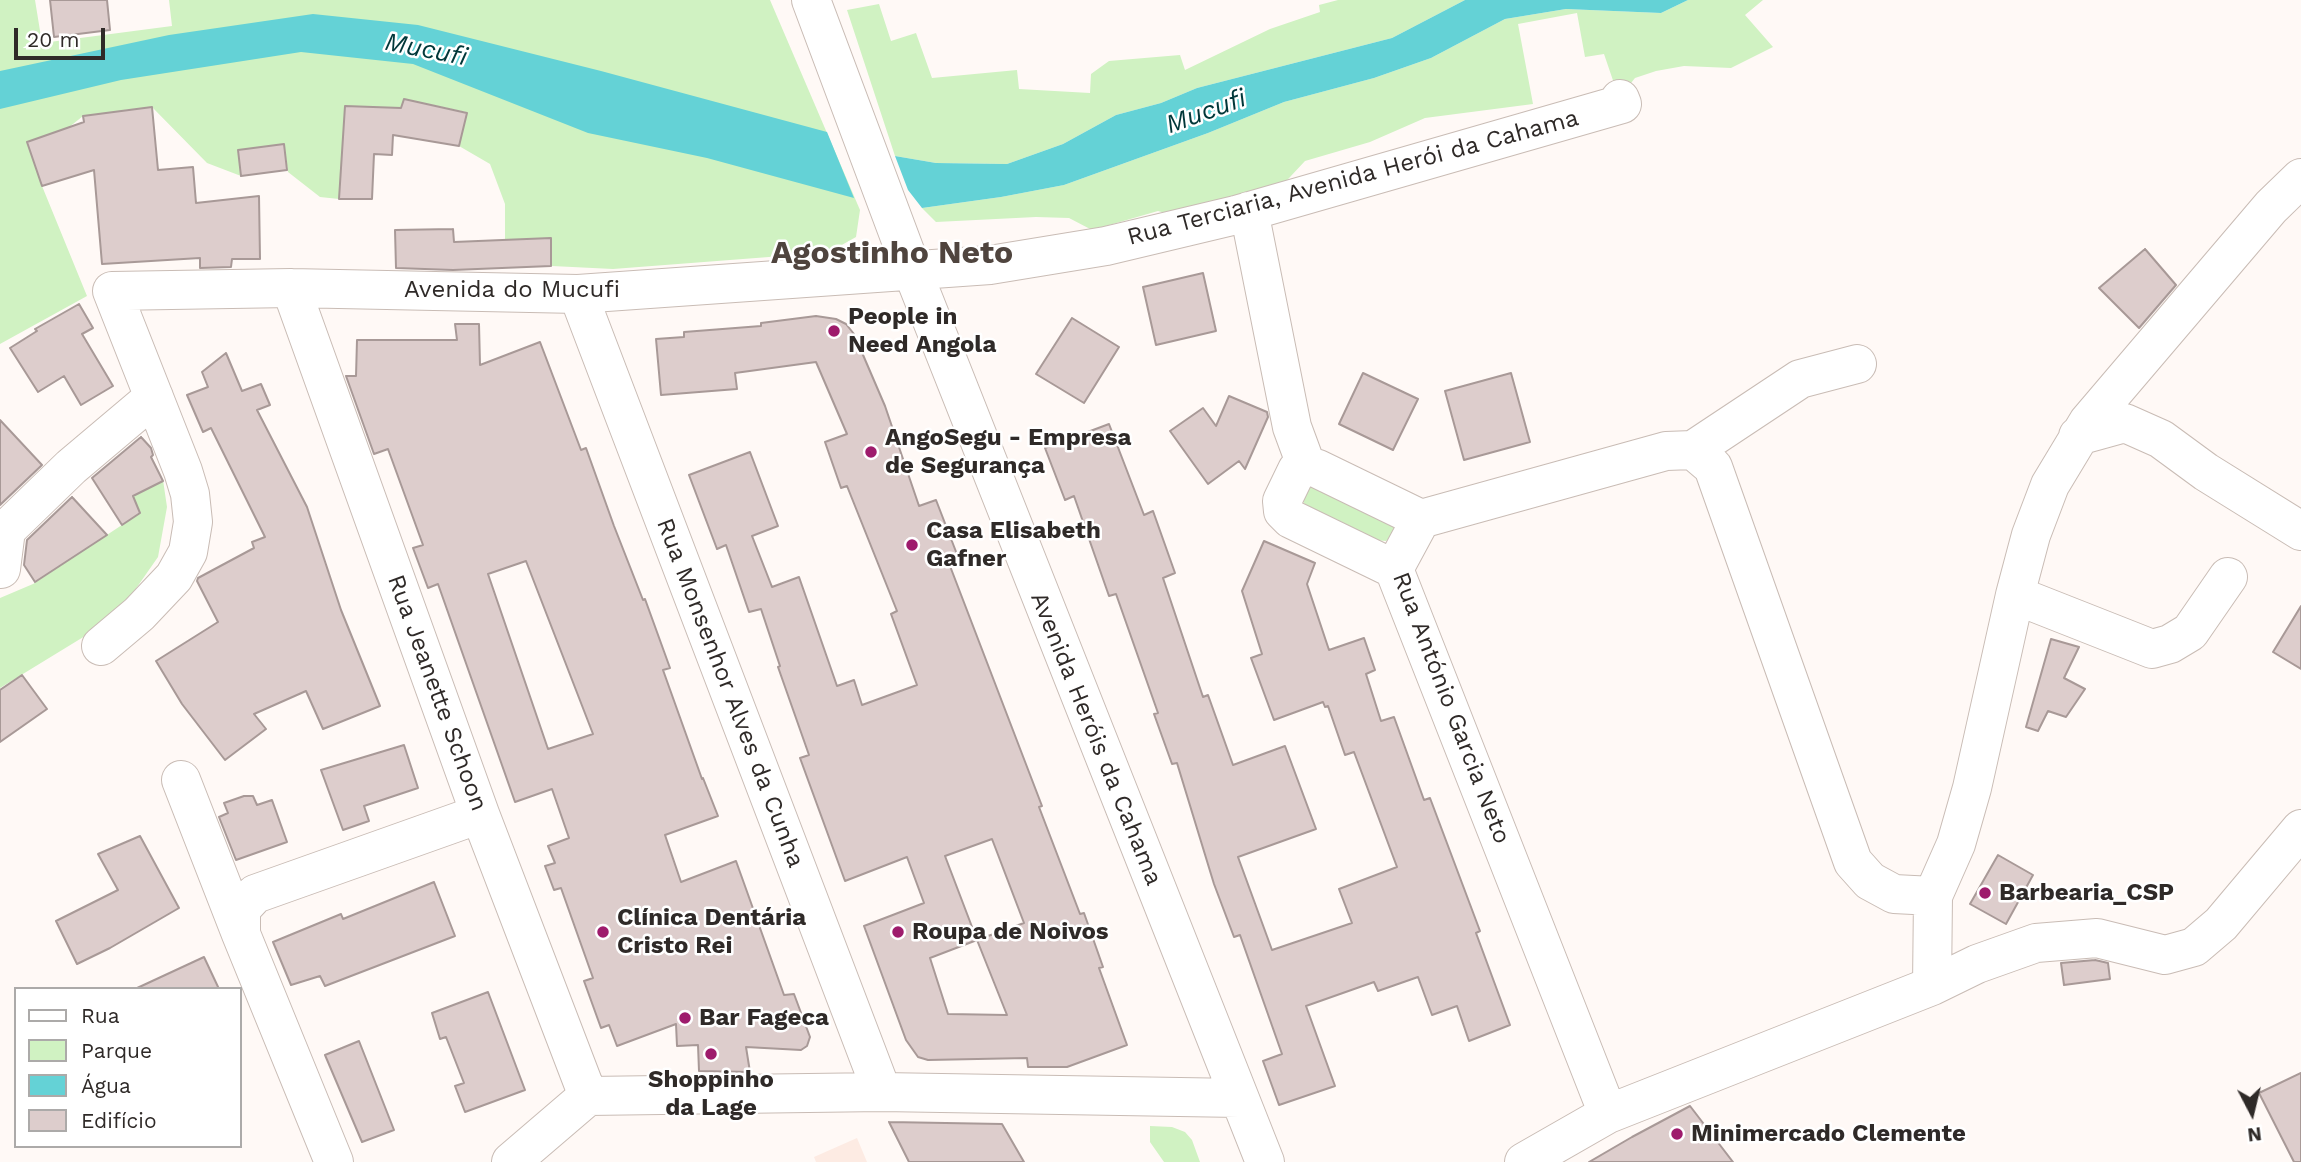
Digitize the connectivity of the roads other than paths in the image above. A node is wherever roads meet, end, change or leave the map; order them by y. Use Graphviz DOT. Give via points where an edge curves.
graph roads {
  1 [pos="811,0"];
  2 [pos="1620,100"];
  3 [pos="2301,178"];
  4 [pos="1249,211"];
  5 [pos="912,270"];
  6 [pos="291,288"];
  7 [pos="578,294"];
  8 [pos="1857,364"];
  9 [pos="154,397"];
  10 [pos="2078,436"];
  11 [pos="1693,450"];
  12 [pos="1306,466"];
  13 [pos="1421,519"];
  14 [pos="2301,531"];
  15 [pos="1,569"];
  16 [pos="1394,569"];
  17 [pos="2228,578"];
  18 [pos="2015,595"];
  19 [pos="102,646"];
  20 [pos="181,780"];
  21 [pos="480,814"];
  22 [pos="2301,830"];
  23 [pos="1933,896"];
  24 [pos="242,934"];
  25 [pos="1932,986"];
  26 [pos="882,1092"];
  27 [pos="588,1096"];
  28 [pos="1239,1098"];
  29 [pos="1608,1114"];
  30 [pos="334,1162"];
  31 [pos="512,1162"];
  32 [pos="1265,1162"];
  33 [pos="1524,1162"];
  1 -- 5 [label="street, Avenida Heróis da Cahama"];
  2 -- 4 [label="street, Rua Terciaria, Avenida Herói da Cahama" via="1622,104"];
  3 -- 10 [label="street" via="2271,207"];
  4 -- 5 [label="street, Rua Terciaria, Avenida Herói da Cahama" via="1106,246 990,265"];
  4 -- 12 [label="street" via="1292,427"];
  5 -- 7 [label="street, Avenida do Mucufi"];
  5 -- 28 [label="street, Avenida Heróis da Cahama"];
  6 -- 7 [label="street, Avenida do Mucufi"];
  6 -- 9 [label="street, Avenida do Mucufi" via="112,291"];
  6 -- 21 [label="street, Rua Jeanette Schoon"];
  7 -- 26 [label="street, Rua Monsenhor Alves da Cunha"];
  8 -- 11 [label="street" via="1800,379"];
  9 -- 15 [label="street" via="6,530"];
  9 -- 19 [label="street" via="190,494 193,522 188,552 174,577"];
  10 -- 14 [label="street" via="2125,423 2161,439"];
  10 -- 18 [label="street" via="2050,485"];
  11 -- 13 [label="street" via="1666,451"];
  11 -- 23 [label="street" via="1713,467 1853,863 1870,881 1894,894"];
  12 -- 13 [label="street"];
  12 -- 16 [label="street" via="1297,470 1282,501 1283,511"];
  13 -- 16 [label="street, Rua António Garcia Neto"];
  16 -- 29 [label="street, Rua António Garcia Neto"];
  17 -- 18 [label="street" via="2190,632 2170,645 2152,649"];
  18 -- 23 [label="street" via="1972,789 1956,844"];
  20 -- 24 [label="street"];
  21 -- 24 [label="street" via="255,894 241,909"];
  21 -- 27 [label="street, Rua Jeanette Schoon"];
  22 -- 25 [label="street" via="2221,924 2194,947 2165,955 2097,938 2036,943"];
  23 -- 25 [label="street"];
  24 -- 30 [label="street"];
  25 -- 29 [label="street"];
  26 -- 27 [label="street"];
  26 -- 28 [label="street"];
  27 -- 31 [label="street"];
  28 -- 32 [label="street, Avenida Heróis da Cahama"];
  29 -- 33 [label="street"];
}
